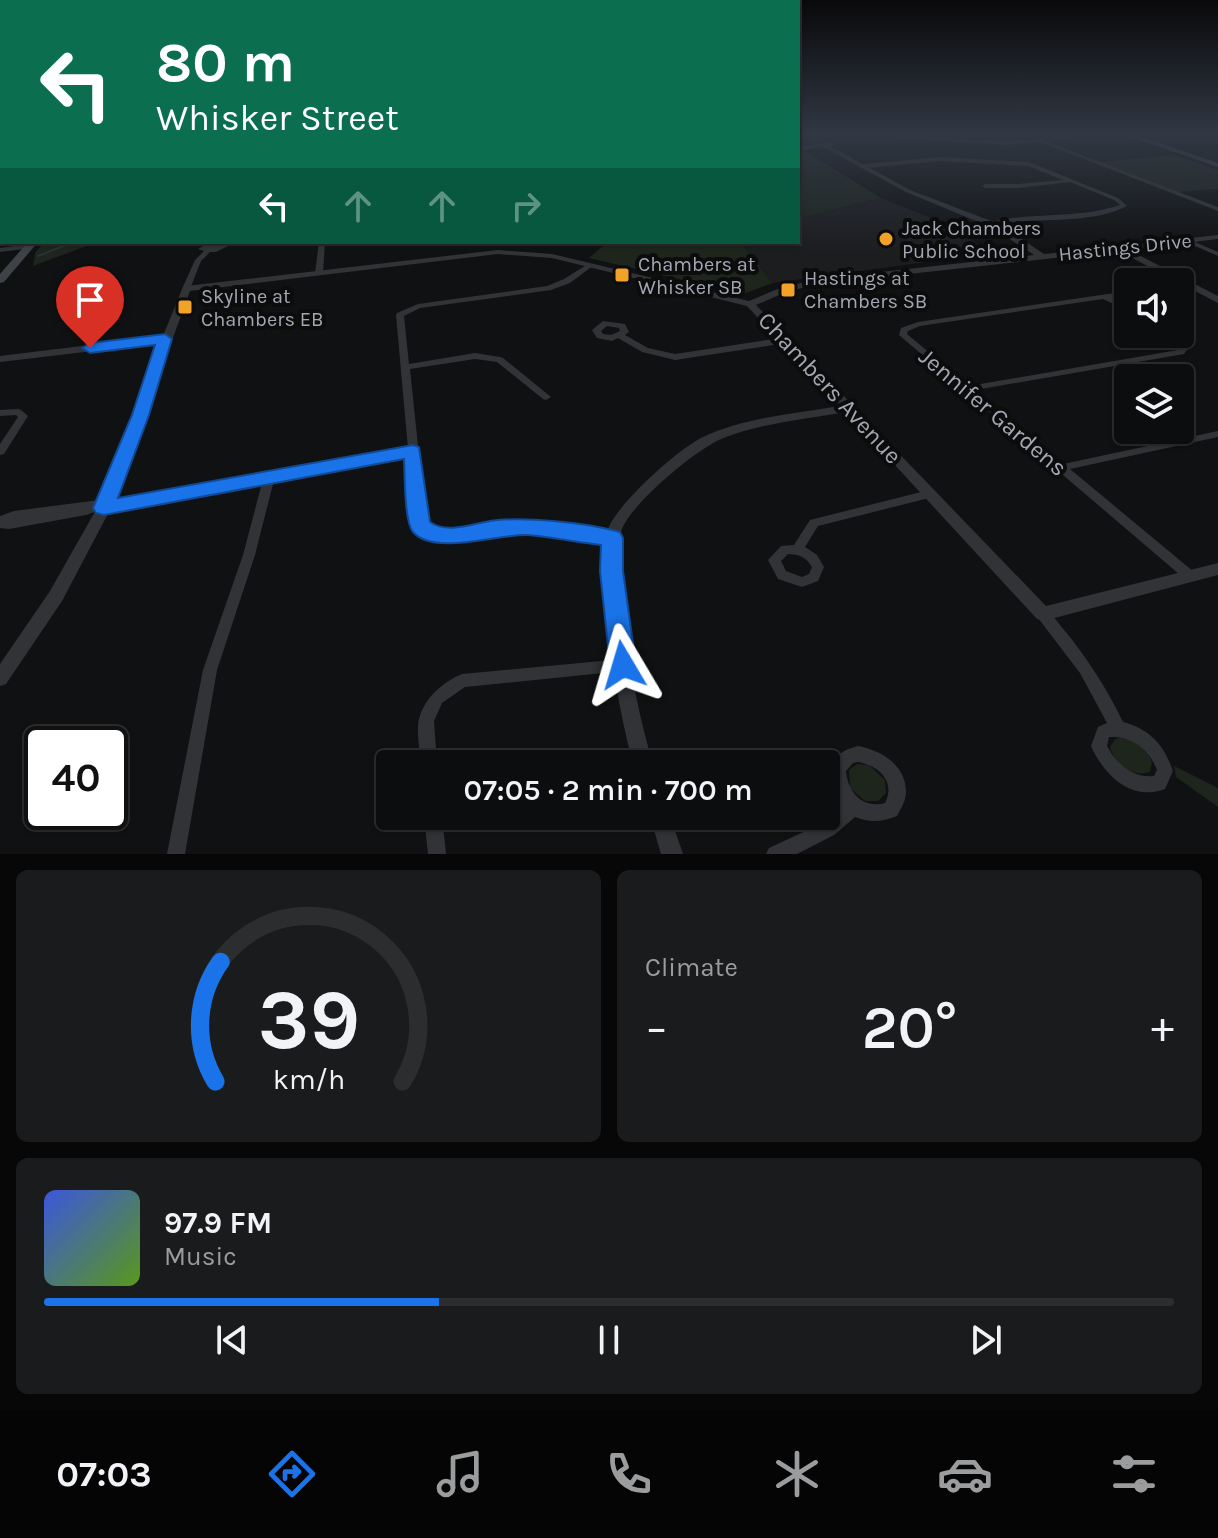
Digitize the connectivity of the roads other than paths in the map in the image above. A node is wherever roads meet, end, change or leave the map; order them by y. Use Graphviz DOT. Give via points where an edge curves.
graph roads {
  1 [pos="877,173"];
  2 [pos="1053,173"];
  3 [pos="1125,173"];
  4 [pos="1070,180"];
  5 [pos="985,186"];
  6 [pos="1218,209"];
  7 [pos="992,223"];
  8 [pos="1218,237"];
  9 [pos="1188,241"];
  10 [pos="31,244"];
  11 [pos="322,244"];
  12 [pos="502,244"];
  13 [pos="0,250"];
  14 [pos="1122,250"];
  15 [pos="207,252"];
  16 [pos="498,252"];
  17 [pos="1218,254"];
  18 [pos="1041,256"];
  19 [pos="590,265"];
  20 [pos="1153,268"];
  21 [pos="319,273"];
  22 [pos="0,280"];
  23 [pos="186,289"];
  24 [pos="1194,290"];
  25 [pos="1114,295"];
  26 [pos="1105,297"];
  27 [pos="1218,300"];
  28 [pos="1114,302"];
  29 [pos="750,304"];
  30 [pos="620,336"];
  31 [pos="165,339"];
  32 [pos="787,340"];
  33 [pos="1184,348"];
  34 [pos="0,359"];
  35 [pos="405,367"];
  36 [pos="966,389"];
  37 [pos="546,397"];
  38 [pos="850,408"];
  39 [pos="0,413"];
  40 [pos="1218,434"];
  41 [pos="413,451"];
  42 [pos="0,452"];
  43 [pos="1060,468"];
  44 [pos="269,477"];
  45 [pos="929,494"];
  46 [pos="104,506"];
  47 [pos="0,522"];
  48 [pos="612,538"];
  49 [pos="798,549"];
  50 [pos="1218,569"];
  51 [pos="1190,576"];
  52 [pos="1043,614"];
  53 [pos="623,665"];
  54 [pos="0,678"];
  55 [pos="1118,729"];
  56 [pos="428,750"];
  57 [pos="638,750"];
  58 [pos="854,806"];
  59 [pos="434,830"];
  60 [pos="664,830"];
  61 [pos="176,854"];
  62 [pos="437,854"];
  63 [pos="672,854"];
  64 [pos="775,854"];
  1 -- 7 [label="street" via="908,191"];
  2 -- 4 [label="street"];
  3 -- 6 [label="street"];
  4 -- 5 [label="street"];
  4 -- 7 [label="street" via="1124,206"];
  7 -- 18 [label="street"];
  8 -- 9 [label="street, Hastings Drive"];
  9 -- 14 [label="street, Hastings Drive"];
  9 -- 17 [label="street"];
  10 -- 13 [label="street"];
  10 -- 22 [label="main road"];
  11 -- 21 [label="street"];
  12 -- 16 [label="street"];
  14 -- 18 [label="street, Hastings Drive"];
  14 -- 20 [label="street"];
  15 -- 23 [label="street"];
  16 -- 19 [label="street, Chambers Avenue"];
  16 -- 21 [label="street, Chambers Avenue"];
  18 -- 29 [label="street, Hastings Drive" via="781,288"];
  19 -- 29 [label="street, Chambers Avenue"];
  19 -- 35 [label="street" via="548,288 407,310 400,315"];
  21 -- 23 [label="street, Chambers Avenue"];
  23 -- 31 [label="street"];
  24 -- 27 [label="street"];
  25 -- 26 [label="street, Jennifer Gardens"];
  26 -- 28 [label="street"];
  26 -- 36 [label="street, Jennifer Gardens" via="904,330 907,340"];
  29 -- 32 [label="street, Chambers Avenue"];
  30 -- 32 [label="street" via="645,350 675,357"];
  31 -- 34 [label="street"];
  31 -- 46 [label="street"];
  32 -- 38 [label="street, Chambers Avenue"];
  33 -- 36 [label="street"];
  35 -- 37 [label="street" via="475,356 500,360"];
  35 -- 41 [label="street"];
  36 -- 43 [label="street, Jennifer Gardens"];
  38 -- 45 [label="street, Chambers Avenue"];
  38 -- 48 [label="street" via="705,441 626,508"];
  39 -- 42 [label="street" via="23,416"];
  40 -- 43 [label="street"];
  41 -- 44 [label="street"];
  41 -- 48 [label="street" via="420,525 429,533 456,536 527,527"];
  43 -- 51 [label="street, Jennifer Gardens"];
  44 -- 46 [label="street"];
  44 -- 61 [label="street" via="210,670"];
  45 -- 49 [label="street" via="814,523"];
  45 -- 52 [label="street, Chambers Avenue"];
  46 -- 47 [label="street" via="9,525"];
  46 -- 54 [label="street" via="56,596"];
  48 -- 53 [label="street"];
  50 -- 51 [label="street"];
  51 -- 52 [label="street"];
  52 -- 55 [label="street, Chambers Avenue" via="1079,656"];
  53 -- 56 [label="street" via="462,681 437,698 426,721"];
  53 -- 57 [label="street"];
  58 -- 64 [label="street" via="802,844"];
  59 -- 62 [label="street"];
  60 -- 63 [label="street"];
}
